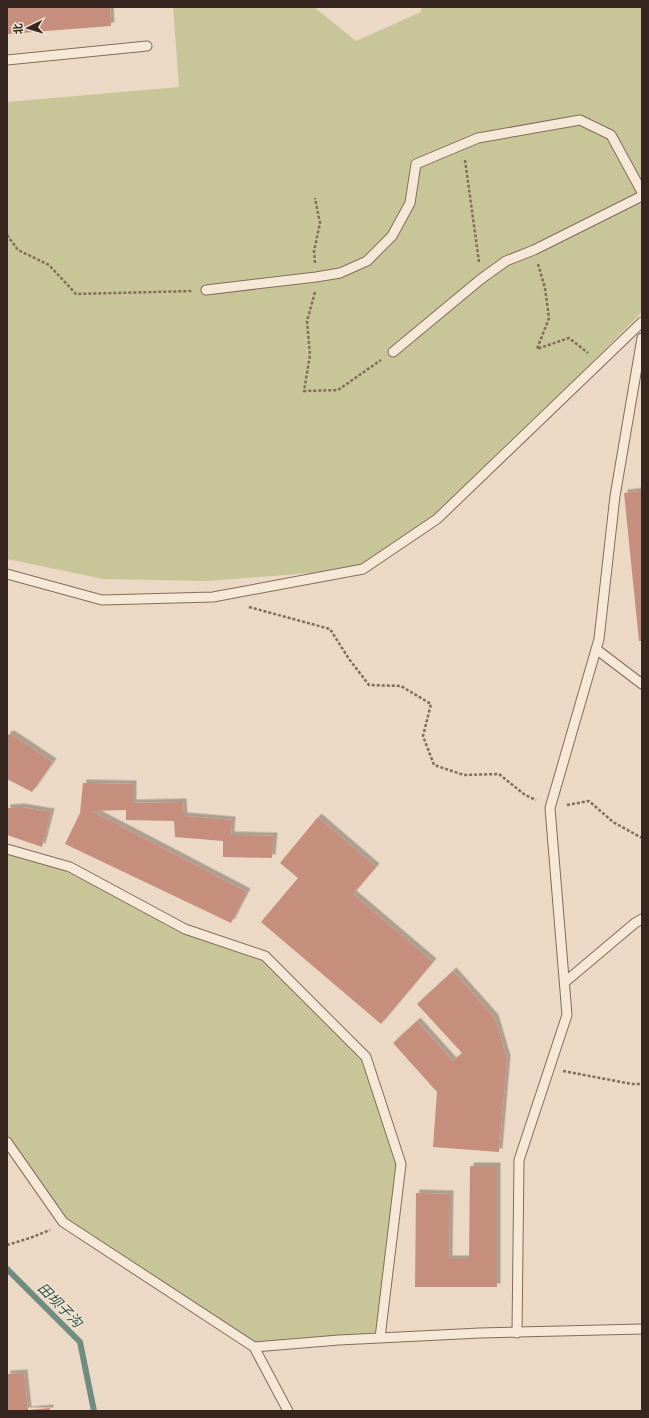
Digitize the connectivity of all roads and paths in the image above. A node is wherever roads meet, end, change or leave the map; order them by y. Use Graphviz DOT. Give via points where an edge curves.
graph roads {
  1 [pos="147,46"];
  2 [pos="7,60"];
  3 [pos="462,145"];
  4 [pos="642,192"];
  5 [pos="642,196"];
  6 [pos="315,198"];
  7 [pos="7,235"];
  8 [pos="534,250"];
  9 [pos="316,277"];
  10 [pos="481,278"];
  11 [pos="206,290"];
  12 [pos="642,322"];
  13 [pos="642,338"];
  14 [pos="393,352"];
  15 [pos="600,363"];
  16 [pos="7,574"];
  17 [pos="243,605"];
  18 [pos="596,649"];
  19 [pos="642,684"];
  20 [pos="550,808"];
  21 [pos="642,838"];
  22 [pos="7,849"];
  23 [pos="642,919"];
  24 [pos="565,982"];
  25 [pos="552,1062"];
  26 [pos="642,1084"];
  27 [pos="7,1142"];
  28 [pos="62,1222"];
  29 [pos="7,1245"];
  30 [pos="642,1329"];
  31 [pos="517,1332"];
  32 [pos="380,1338"];
  33 [pos="254,1347"];
  34 [pos="288,1411"];
  1 -- 2 [label="lane"];
  3 -- 4 [label="lane" via="478,138 580,120 611,135"];
  3 -- 9 [label="lane" via="416,164 410,203 392,236 367,261 340,273"];
  3 -- 10 [label="path"];
  5 -- 8 [label="lane"];
  6 -- 9 [label="path" via="320,223 314,251"];
  7 -- 11 [label="path" via="18,250 49,265 76,294"];
  8 -- 10 [label="lane" via="506,261"];
  8 -- 15 [label="path" via="545,288 549,318 537,349 569,338"];
  9 -- 11 [label="lane"];
  9 -- 14 [label="path" via="315,294 307,321 310,355 304,391 338,390"];
  10 -- 14 [label="lane"];
  12 -- 15 [label="lane"];
  13 -- 18 [label="lane" via="614,496"];
  15 -- 16 [label="lane" via="437,519 363,569 213,597 102,600"];
  17 -- 20 [label="path" via="330,629 369,684 401,686 430,704 423,736 434,765 464,776 499,774 525,795"];
  18 -- 19 [label="lane"];
  18 -- 20 [label="lane"];
  20 -- 21 [label="path" via="589,801 613,822"];
  20 -- 24 [label="lane"];
  22 -- 32 [label="lane" via="70,867 185,929 264,956 366,1057 401,1164"];
  23 -- 24 [label="lane"];
  24 -- 25 [label="lane" via="568,1015"];
  25 -- 26 [label="path" via="565,1072"];
  25 -- 31 [label="lane" via="519,1160"];
  27 -- 28 [label="lane"];
  28 -- 29 [label="path" via="46,1233"];
  28 -- 33 [label="lane"];
  30 -- 31 [label="lane"];
  31 -- 32 [label="lane"];
  32 -- 33 [label="lane"];
  33 -- 34 [label="lane"];
}
